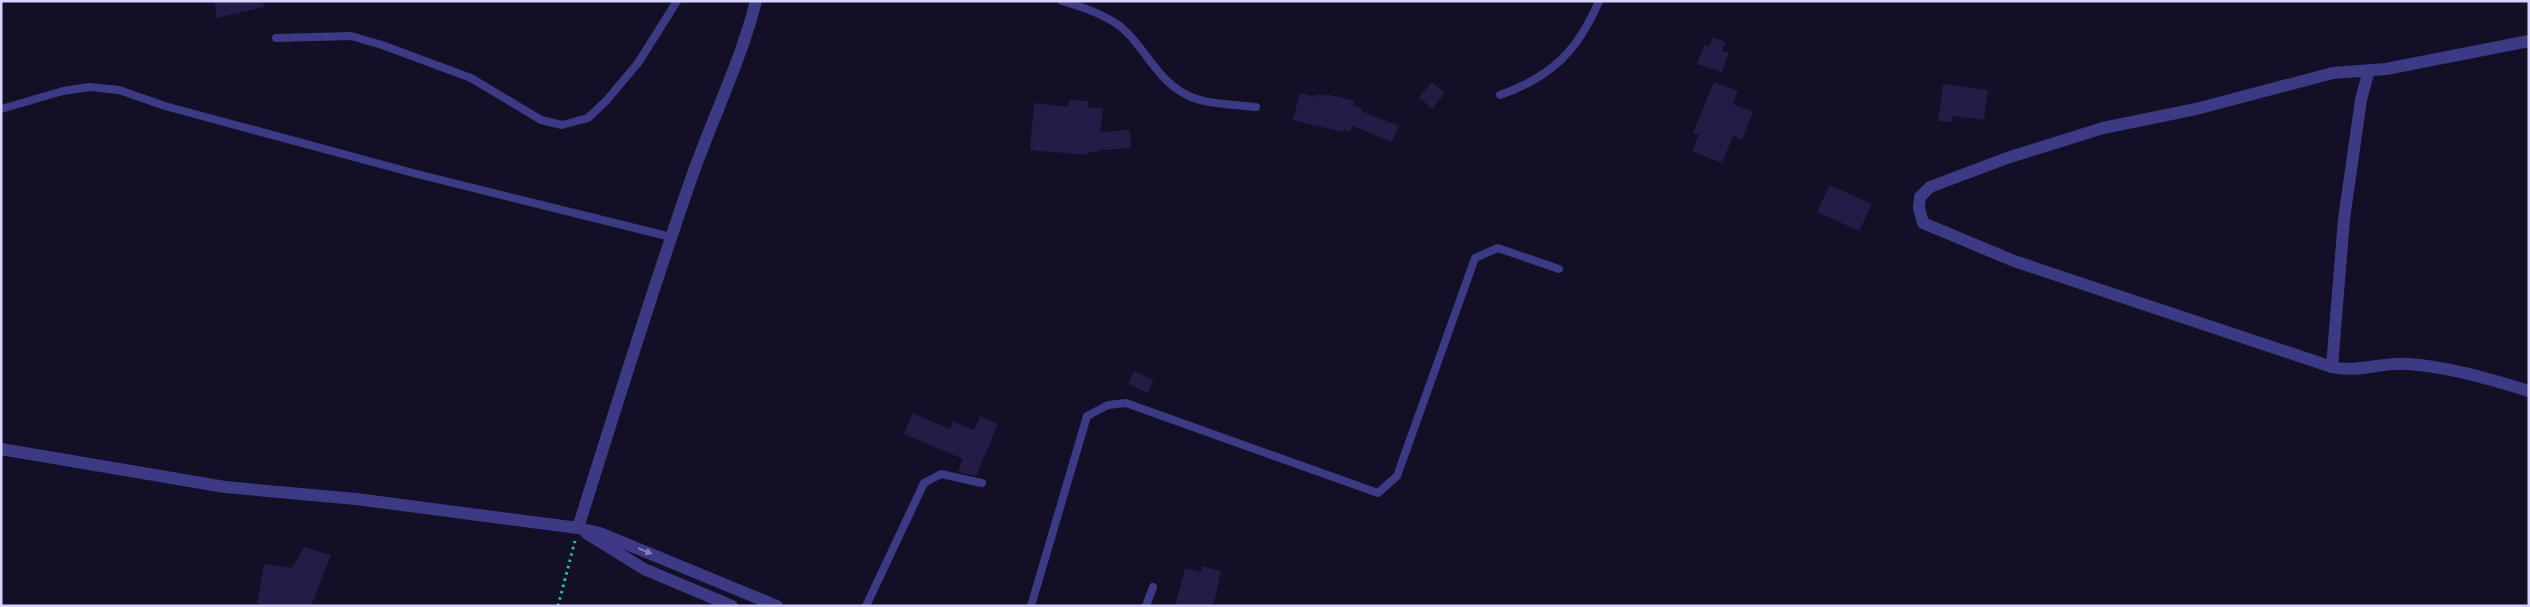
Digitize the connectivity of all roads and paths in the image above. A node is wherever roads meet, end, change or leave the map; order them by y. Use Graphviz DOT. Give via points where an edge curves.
graph roads {
  1 [pos="678,1"];
  2 [pos="756,1"];
  3 [pos="1062,1"];
  4 [pos="1599,1"];
  5 [pos="276,38"];
  6 [pos="2529,41"];
  7 [pos="2368,70"];
  8 [pos="1500,95"];
  9 [pos="1256,106"];
  10 [pos="1,109"];
  11 [pos="671,237"];
  12 [pos="1559,269"];
  13 [pos="2332,367"];
  14 [pos="2529,392"];
  15 [pos="1,449"];
  16 [pos="982,484"];
  17 [pos="578,528"];
  18 [pos="1153,587"];
  19 [pos="558,606"];
  20 [pos="732,606"];
  21 [pos="777,606"];
  22 [pos="866,606"];
  23 [pos="1031,606"];
  24 [pos="1146,606"];
  1 -- 5 [label="lane" via="638,63 606,101 588,118 562,125 541,120 470,78 382,45 352,36"];
  2 -- 11 [label="street" via="747,38 703,144"];
  3 -- 9 [label="lane" via="1100,14 1122,28 1159,74 1185,94 1203,100"];
  4 -- 8 [label="lane" via="1592,20 1548,72 1525,86"];
  6 -- 7 [label="street"];
  7 -- 13 [label="street" via="2360,100 2344,219"];
  7 -- 13 [label="street" via="2334,73 2196,109 2103,128 2007,158 1930,187 1920,197 1918,208 1924,223 2014,261"];
  10 -- 11 [label="lane" via="63,91 89,87 119,90 165,106 417,174"];
  11 -- 17 [label="street"];
  12 -- 23 [label="lane" via="1498,248 1475,258 1397,476 1378,493 1126,403 1108,405 1088,416"];
  13 -- 14 [label="street" via="2360,370 2407,364 2429,366 2466,372"];
  15 -- 17 [label="street" via="225,487"];
  16 -- 22 [label="lane" via="941,474 924,483"];
  17 -- 19 [label="path"];
  17 -- 20 [label="street" via="644,570"];
  17 -- 21 [label="street, one-way" via="600,533"];
  18 -- 24 [label="lane"];
}
